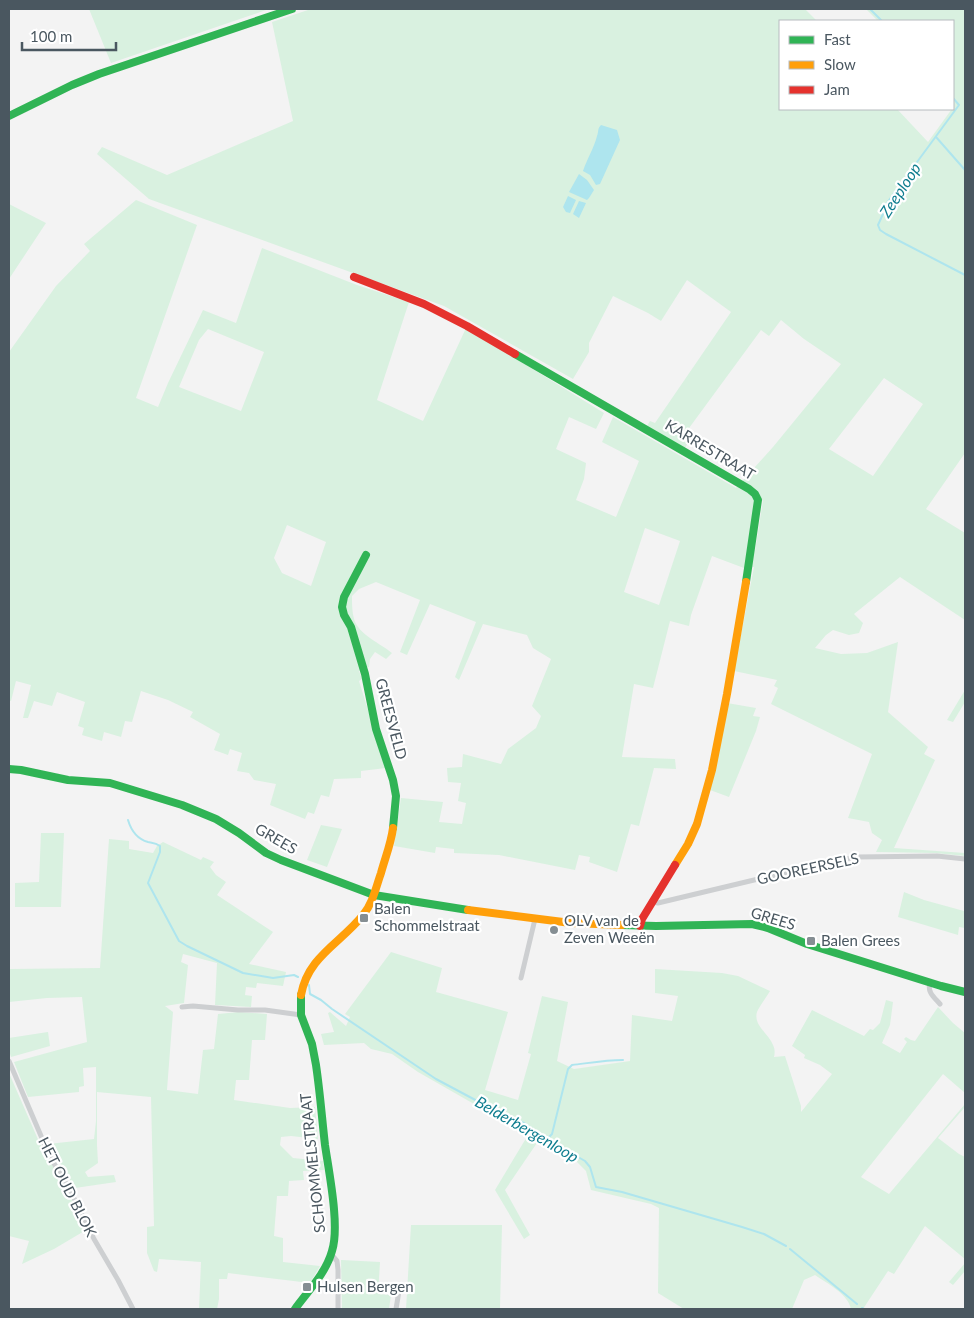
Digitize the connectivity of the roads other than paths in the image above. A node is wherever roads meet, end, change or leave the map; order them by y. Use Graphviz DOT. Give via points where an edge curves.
graph roads {
  1 [pos="292,9"];
  2 [pos="9,116"];
  3 [pos="354,277"];
  4 [pos="366,555"];
  5 [pos="9,770"];
  6 [pos="965,859"];
  7 [pos="374,895"];
  8 [pos="653,902"];
  9 [pos="535,919"];
  10 [pos="640,926"];
  11 [pos="521,978"];
  12 [pos="930,983"];
  13 [pos="965,992"];
  14 [pos="940,1004"];
  15 [pos="182,1007"];
  16 [pos="301,1015"];
  17 [pos="9,1061"];
  18 [pos="331,1254"];
  19 [pos="399,1290"];
  20 [pos="133,1309"];
  21 [pos="295,1309"];
  22 [pos="338,1309"];
  23 [pos="396,1309"];
  1 -- 2 [label="street" via="99,74"];
  3 -- 8 [label="street, KARRESTRAAT" via="451,317 749,489 758,500 727,694 698,824"];
  4 -- 7 [label="street, GREESVELD" via="342,607 365,674 376,729 396,796 392,834"];
  5 -- 7 [label="street, GREES" via="110,783 182,805 216,819 266,853"];
  6 -- 8 [label="street, GOOREERSELS" via="856,857"];
  7 -- 9 [label="street, GREES"];
  7 -- 16 [label="street, SCHOMMELSTRAAT" via="367,910 305,976 300,998"];
  8 -- 10 [label="street, KARRESTRAAT"];
  9 -- 10 [label="street, GREES"];
  9 -- 11 [label="street"];
  10 -- 12 [label="street, GREES" via="752,924"];
  12 -- 13 [label="street, GREES"];
  12 -- 14 [label="street" via="929,992"];
  15 -- 16 [label="street" via="265,1010"];
  16 -- 18 [label="street, SCHOMMELSTRAAT" via="313,1046 331,1179 334,1241"];
  17 -- 20 [label="street, HET OUD BLOK" via="50,1157"];
  18 -- 21 [label="street"];
  18 -- 22 [label="street, SCHOMMELSTRAAT" via="337,1261"];
  19 -- 23 [label="street"];
}
